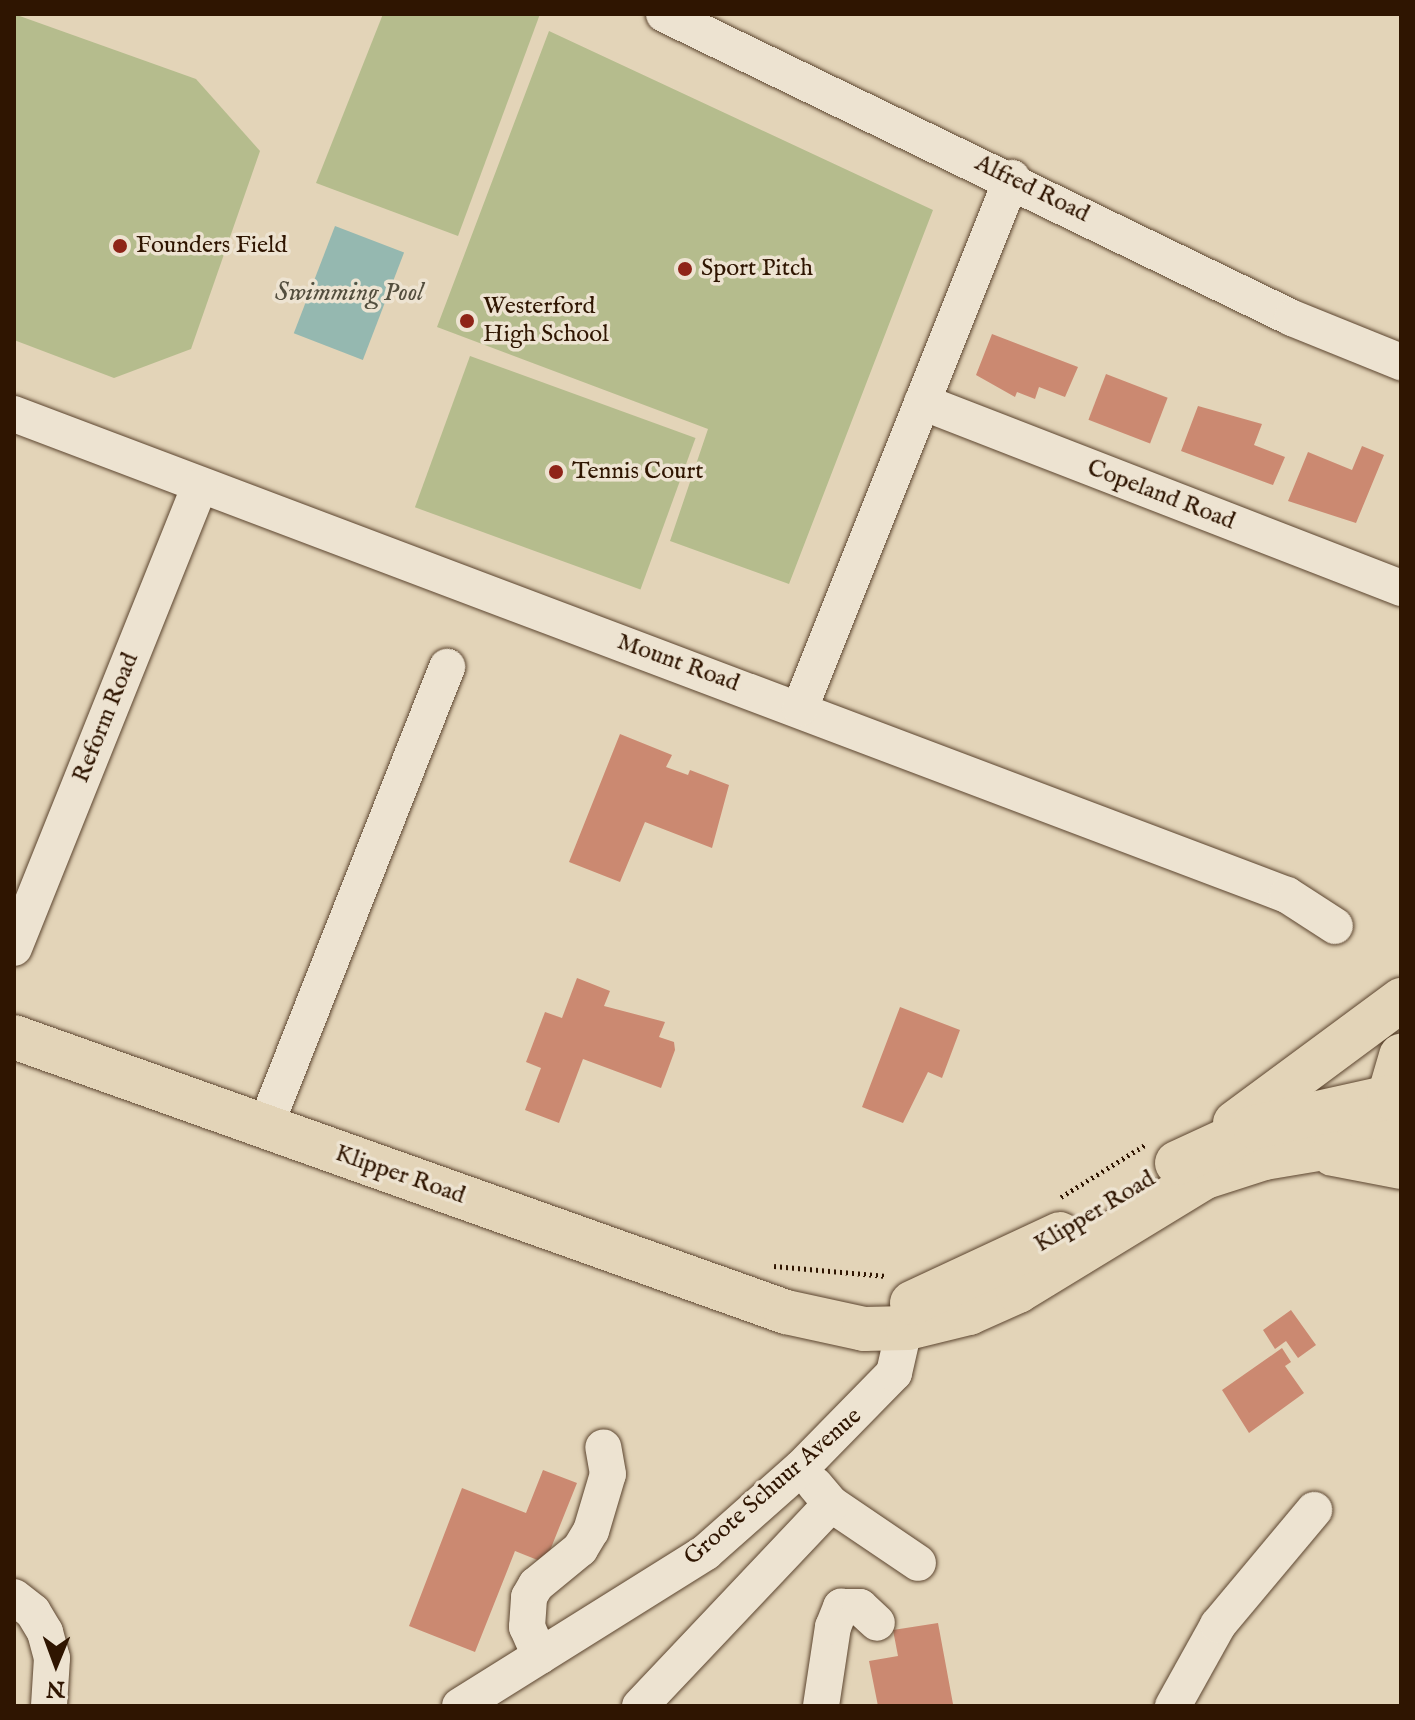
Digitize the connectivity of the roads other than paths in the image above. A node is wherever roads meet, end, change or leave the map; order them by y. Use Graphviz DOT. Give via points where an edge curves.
graph roads {
  1 [pos="664,14"];
  2 [pos="1012,178"];
  3 [pos="1401,362"];
  4 [pos="922,402"];
  5 [pos="14,414"];
  6 [pos="199,487"];
  7 [pos="1401,588"];
  8 [pos="447,667"];
  9 [pos="800,708"];
  10 [pos="1335,926"];
  11 [pos="14,948"];
  12 [pos="1401,1000"];
  13 [pos="14,1037"];
  14 [pos="1401,1056"];
  15 [pos="1398,1113"];
  16 [pos="265,1127"];
  17 [pos="1198,1150"];
  18 [pos="1314,1151"];
  19 [pos="1401,1167"];
  20 [pos="904,1302"];
  21 [pos="603,1447"];
  22 [pos="801,1468"];
  23 [pos="831,1504"];
  24 [pos="1314,1510"];
  25 [pos="918,1563"];
  26 [pos="14,1597"];
  27 [pos="877,1623"];
  28 [pos="540,1656"];
  29 [pos="49,1706"];
  30 [pos="460,1706"];
  31 [pos="640,1706"];
  32 [pos="821,1706"];
  33 [pos="1173,1706"];
  1 -- 2 [label="street, Alfred Road"];
  2 -- 3 [label="street, Alfred Road" via="1292,318"];
  2 -- 4 [label="street"];
  4 -- 7 [label="street, Copeland Road"];
  4 -- 9 [label="street"];
  5 -- 6 [label="street, Mount Road"];
  6 -- 9 [label="street, Mount Road"];
  6 -- 11 [label="street, Reform Road"];
  8 -- 16 [label="street"];
  9 -- 10 [label="street, Mount Road" via="1287,895"];
  12 -- 17 [label="main road"];
  13 -- 16 [label="main road, Klipper Road"];
  14 -- 15 [label="main road"];
  15 -- 17 [label="main road, Klipper Road" via="1255,1127"];
  15 -- 18 [label="main road, Klipper Road" via="1372,1140"];
  16 -- 20 [label="main road, Klipper Road" via="786,1312"];
  17 -- 20 [label="main road, Klipper Road" via="1033,1250"];
  18 -- 19 [label="main road"];
  18 -- 20 [label="main road, Klipper Road" via="1264,1158 1205,1177 1018,1291 969,1313"];
  20 -- 22 [label="street, Groote Schuur Avenue" via="902,1355 882,1390"];
  21 -- 28 [label="street" via="608,1474 591,1531 580,1549 542,1579 529,1597 527,1627"];
  22 -- 23 [label="street"];
  22 -- 28 [label="street, Groote Schuur Avenue" via="706,1552"];
  23 -- 25 [label="street"];
  23 -- 31 [label="street"];
  24 -- 33 [label="street" via="1218,1625"];
  26 -- 29 [label="street" via="33,1612 45,1632 52,1658"];
  27 -- 32 [label="street" via="860,1607 841,1607"];
  28 -- 30 [label="street, Groote Schuur Avenue"];
}
